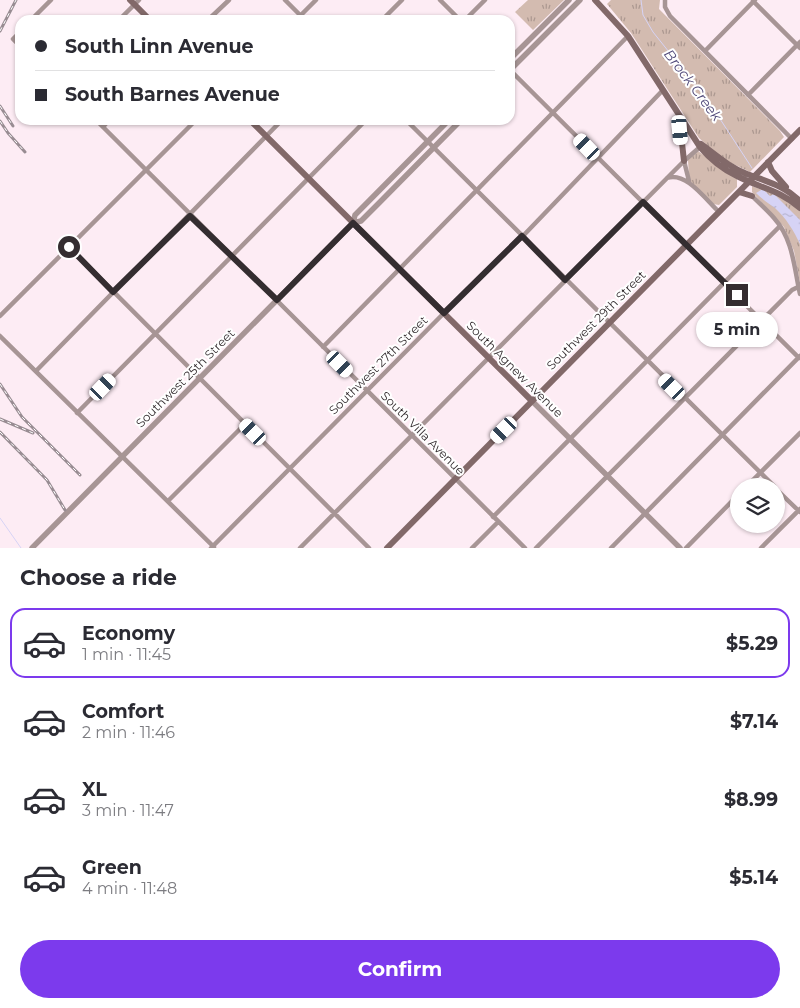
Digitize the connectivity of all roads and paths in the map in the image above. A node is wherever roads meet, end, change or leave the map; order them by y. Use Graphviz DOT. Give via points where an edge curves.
graph roads {
  1 [pos="51,0"];
  2 [pos="229,0"];
  3 [pos="285,0"];
  4 [pos="316,0"];
  5 [pos="402,0"];
  6 [pos="440,0"];
  7 [pos="485,0"];
  8 [pos="569,0"];
  9 [pos="580,0"];
  10 [pos="595,0"];
  11 [pos="753,0"];
  12 [pos="134,1"];
  13 [pos="665,2"];
  14 [pos="36,15"];
  15 [pos="123,15"];
  16 [pos="146,15"];
  17 [pos="213,15"];
  18 [pos="300,15"];
  19 [pos="302,15"];
  20 [pos="387,15"];
  21 [pos="455,15"];
  22 [pos="470,15"];
  23 [pos="628,36"];
  24 [pos="799,45"];
  25 [pos="705,50"];
  26 [pos="515,54"];
  27 [pos="515,65"];
  28 [pos="515,75"];
  29 [pos="663,90"];
  30 [pos="748,95"];
  31 [pos="554,113"];
  32 [pos="679,115"];
  33 [pos="191,125"];
  34 [pos="255,125"];
  35 [pos="277,125"];
  36 [pos="361,125"];
  37 [pos="411,125"];
  38 [pos="444,125"];
  39 [pos="456,125"];
  40 [pos="103,127"];
  41 [pos="800,130"];
  42 [pos="266,136"];
  43 [pos="792,139"];
  44 [pos="428,142"];
  45 [pos="698,145"];
  46 [pos="434,148"];
  47 [pos="598,158"];
  48 [pos="684,161"];
  49 [pos="768,162"];
  50 [pos="146,170"];
  51 [pos="739,177"];
  52 [pos="308,178"];
  53 [pos="666,179"];
  54 [pos="750,180"];
  55 [pos="689,182"];
  56 [pos="476,191"];
  57 [pos="738,192"];
  58 [pos="789,192"];
  59 [pos="752,196"];
  60 [pos="643,202"];
  61 [pos="800,206"];
  62 [pos="719,212"];
  63 [pos="190,216"];
  64 [pos="353,223"];
  65 [pos="780,226"];
  66 [pos="522,236"];
  67 [pos="686,246"];
  68 [pos="69,247"];
  69 [pos="232,257"];
  70 [pos="399,268"];
  71 [pos="565,280"];
  72 [pos="724,283"];
  73 [pos="798,287"];
  74 [pos="113,292"];
  75 [pos="800,294"];
  76 [pos="277,300"];
  77 [pos="444,313"];
  78 [pos="0,316"];
  79 [pos="762,320"];
  80 [pos="609,323"];
  81 [pos="155,334"];
  82 [pos="0,336"];
  83 [pos="323,347"];
  84 [pos="799,357"];
  85 [pos="488,358"];
  86 [pos="647,361"];
  87 [pos="36,371"];
  88 [pos="200,379"];
  89 [pos="367,391"];
  90 [pos="685,399"];
  91 [pos="532,401"];
  92 [pos="78,413"];
  93 [pos="245,424"];
  94 [pos="800,433"];
  95 [pos="412,435"];
  96 [pos="723,436"];
  97 [pos="570,439"];
  98 [pos="122,457"];
  99 [pos="289,468"];
  100 [pos="760,473"];
  101 [pos="608,476"];
  102 [pos="755,478"];
  103 [pos="765,478"];
  104 [pos="455,479"];
  105 [pos="785,497"];
  106 [pos="168,501"];
  107 [pos="730,503"];
  108 [pos="799,510"];
  109 [pos="334,513"];
  110 [pos="645,513"];
  111 [pos="493,517"];
  112 [pos="498,522"];
  113 [pos="213,547"];
  114 [pos="32,548"];
  115 [pos="300,548"];
  116 [pos="369,548"];
  117 [pos="387,548"];
  118 [pos="472,548"];
  119 [pos="525,548"];
  120 [pos="536,548"];
  121 [pos="611,548"];
  122 [pos="680,548"];
  123 [pos="686,548"];
  124 [pos="761,548"];
  1 -- 14 [label="street"];
  2 -- 17 [label="street"];
  3 -- 18 [label="street"];
  4 -- 19 [label="street"];
  5 -- 20 [label="street"];
  6 -- 21 [label="street"];
  7 -- 22 [label="street"];
  8 -- 26 [label="street"];
  9 -- 27 [label="street"];
  10 -- 23 [label="main road"];
  11 -- 24 [label="street"];
  11 -- 25 [label="street"];
  12 -- 15 [label="street"];
  12 -- 16 [label="main road"];
  13 -- 25 [label="street" via="670,16"];
  23 -- 29 [label="main road"];
  23 -- 31 [label="street"];
  24 -- 30 [label="street"];
  25 -- 30 [label="street"];
  28 -- 31 [label="street"];
  29 -- 32 [label="main road"];
  29 -- 47 [label="street, Southwest 27th Street"];
  30 -- 43 [label="street"];
  31 -- 47 [label="street"];
  31 -- 56 [label="street"];
  32 -- 45 [label="main road"];
  32 -- 48 [label="main road"];
  33 -- 50 [label="street"];
  34 -- 42 [label="main road, South Agnew Avenue"];
  35 -- 42 [label="street"];
  36 -- 52 [label="street"];
  37 -- 44 [label="street"];
  38 -- 44 [label="street, Southwest 25th Street"];
  39 -- 46 [label="street, Southwest 25th Street"];
  40 -- 50 [label="street, South Villa Avenue"];
  41 -- 43 [label="main road, Southwest 29th Street"];
  42 -- 52 [label="main road, South Agnew Avenue"];
  42 -- 63 [label="street"];
  43 -- 49 [label="main road, Southwest 29th Street"];
  44 -- 46 [label="street"];
  44 -- 64 [label="street, Southwest 25th Street" via="355,215"];
  45 -- 48 [label="street"];
  45 -- 51 [label="main road" via="715,163"];
  45 -- 54 [label="main road"];
  46 -- 56 [label="street"];
  46 -- 64 [label="street, Southwest 25th Street" via="361,220"];
  47 -- 60 [label="street"];
  47 -- 66 [label="street, Southwest 27th Street"];
  48 -- 53 [label="street"];
  48 -- 55 [label="street"];
  49 -- 54 [label="main road, Southwest 29th Street"];
  49 -- 58 [label="main road"];
  50 -- 63 [label="street, South Villa Avenue"];
  50 -- 68 [label="street"];
  51 -- 54 [label="main road"];
  51 -- 57 [label="main road"];
  52 -- 64 [label="main road, South Agnew Avenue"];
  52 -- 69 [label="street"];
  53 -- 55 [label="street" via="673,176"];
  53 -- 60 [label="street"];
  54 -- 57 [label="main road, Southwest 29th Street"];
  54 -- 58 [label="main road" via="776,184"];
  54 -- 59 [label="main road"];
  54 -- 61 [label="main road"];
  55 -- 62 [label="street"];
  56 -- 66 [label="street"];
  56 -- 70 [label="street"];
  57 -- 59 [label="main road"];
  57 -- 62 [label="main road, Southwest 29th Street"];
  58 -- 61 [label="main road"];
  59 -- 65 [label="street"];
  60 -- 67 [label="street"];
  60 -- 71 [label="street"];
  62 -- 67 [label="main road, Southwest 29th Street"];
  63 -- 69 [label="street, South Villa Avenue"];
  63 -- 74 [label="street"];
  64 -- 70 [label="main road, South Agnew Avenue"];
  64 -- 76 [label="street, Southwest 25th Street"];
  65 -- 72 [label="street"];
  65 -- 73 [label="street" via="790,248"];
  66 -- 71 [label="street"];
  66 -- 77 [label="street, Southwest 27th Street"];
  67 -- 72 [label="street"];
  67 -- 80 [label="main road, Southwest 29th Street"];
  68 -- 74 [label="street"];
  68 -- 78 [label="street"];
  69 -- 76 [label="street, South Villa Avenue"];
  69 -- 81 [label="street"];
  70 -- 77 [label="main road, South Agnew Avenue"];
  70 -- 83 [label="street"];
  71 -- 80 [label="street"];
  71 -- 85 [label="street"];
  72 -- 79 [label="street"];
  72 -- 86 [label="street"];
  73 -- 75 [label="street"];
  73 -- 79 [label="street"];
  74 -- 81 [label="street"];
  74 -- 87 [label="street"];
  76 -- 83 [label="street, South Villa Avenue"];
  76 -- 88 [label="street, Southwest 25th Street"];
  77 -- 85 [label="main road, South Agnew Avenue"];
  77 -- 89 [label="street, Southwest 27th Street"];
  79 -- 84 [label="street"];
  79 -- 90 [label="street"];
  80 -- 86 [label="street"];
  80 -- 91 [label="main road, Southwest 29th Street"];
  81 -- 88 [label="street"];
  81 -- 92 [label="street"];
  82 -- 87 [label="street"];
  83 -- 89 [label="street, South Villa Avenue"];
  84 -- 96 [label="street"];
  85 -- 91 [label="main road, South Agnew Avenue"];
  85 -- 95 [label="street"];
  86 -- 90 [label="street"];
  86 -- 97 [label="street"];
  87 -- 92 [label="street"];
  88 -- 93 [label="street"];
  88 -- 98 [label="street, Southwest 25th Street"];
  89 -- 95 [label="street, South Villa Avenue"];
  89 -- 99 [label="street, Southwest 27th Street"];
  90 -- 96 [label="street"];
  90 -- 101 [label="street"];
  91 -- 97 [label="street, South Agnew Avenue"];
  91 -- 104 [label="main road, Southwest 29th Street"];
  92 -- 98 [label="street"];
  93 -- 99 [label="street"];
  93 -- 106 [label="street"];
  94 -- 100 [label="street"];
  95 -- 104 [label="street, South Villa Avenue"];
  95 -- 109 [label="street"];
  96 -- 100 [label="street"];
  96 -- 110 [label="street"];
  97 -- 101 [label="street, South Agnew Avenue"];
  97 -- 111 [label="street"];
  98 -- 106 [label="street"];
  98 -- 114 [label="street, Southwest 25th Street"];
  99 -- 109 [label="street"];
  99 -- 113 [label="street, Southwest 27th Street"];
  100 -- 102 [label="street"];
  100 -- 103 [label="street"];
  101 -- 110 [label="street, South Agnew Avenue"];
  101 -- 120 [label="street"];
  104 -- 111 [label="street, South Villa Avenue"];
  104 -- 117 [label="main road, Southwest 29th Street"];
  105 -- 108 [label="street"];
  106 -- 113 [label="street"];
  107 -- 123 [label="street"];
  108 -- 124 [label="street"];
  109 -- 115 [label="street"];
  109 -- 116 [label="street"];
  110 -- 121 [label="street"];
  110 -- 122 [label="street, South Agnew Avenue"];
  111 -- 112 [label="street, South Villa Avenue"];
  112 -- 118 [label="street"];
  112 -- 119 [label="street, South Villa Avenue"];
}
